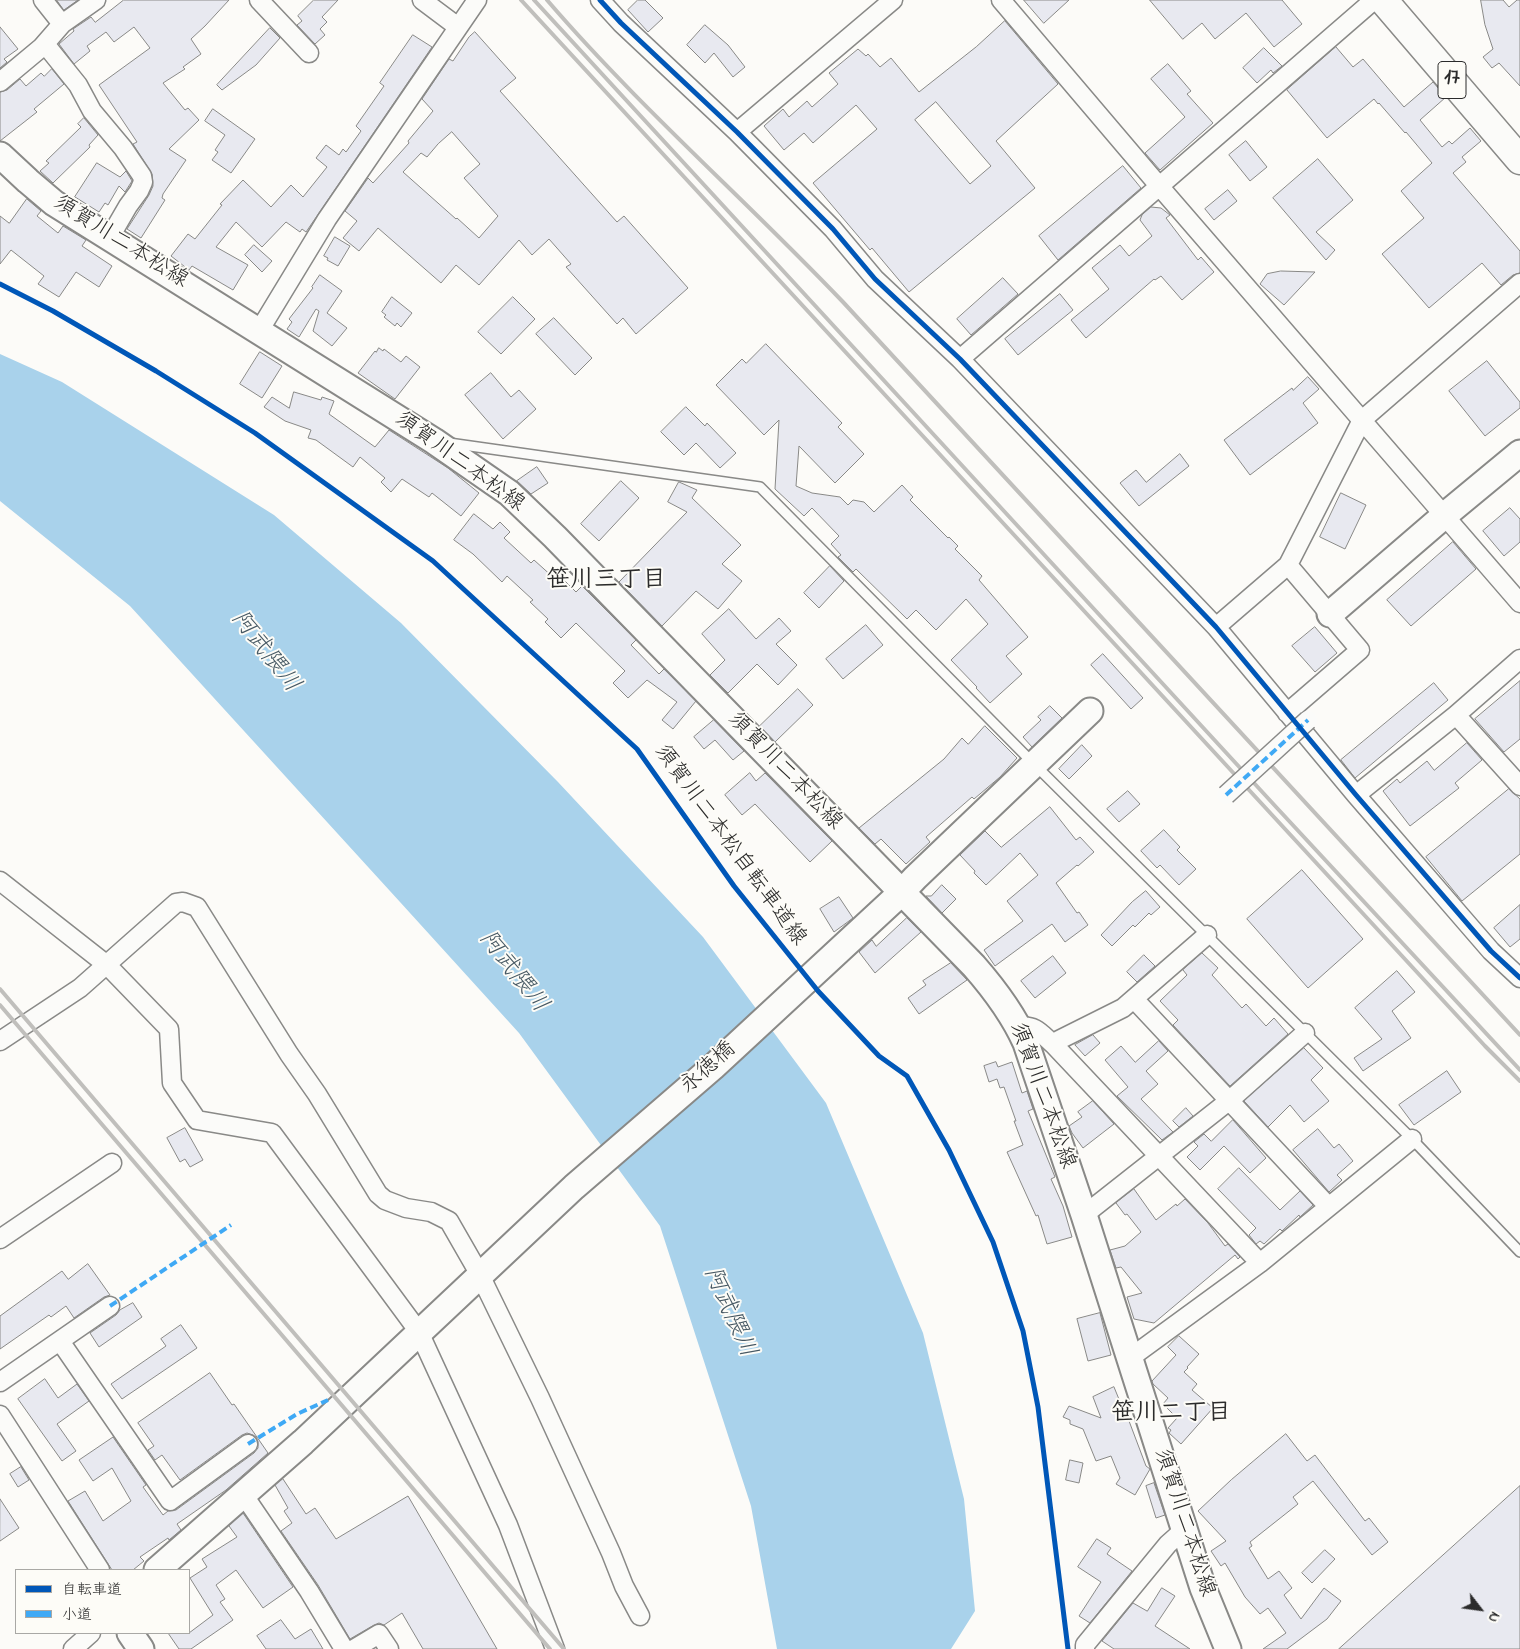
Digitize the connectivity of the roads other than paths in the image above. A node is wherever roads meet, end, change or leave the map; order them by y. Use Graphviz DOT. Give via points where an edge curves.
graph roads {
  1 [pos="43,0"];
  2 [pos="96,0"];
  3 [pos="259,0"];
  4 [pos="422,0"];
  5 [pos="477,0"];
  6 [pos="600,0"];
  7 [pos="893,0"];
  8 [pos="1001,0"];
  9 [pos="1374,0"];
  10 [pos="1383,0"];
  11 [pos="1407,0"];
  12 [pos="62,24"];
  13 [pos="458,28"];
  14 [pos="45,44"];
  15 [pos="310,53"];
  16 [pos="0,82"];
  17 [pos="1520,130"];
  18 [pos="737,132"];
  19 [pos="0,155"];
  20 [pos="1520,160"];
  21 [pos="1160,187"];
  22 [pos="110,237"];
  23 [pos="1520,283"];
  24 [pos="259,331"];
  25 [pos="960,359"];
  26 [pos="1362,420"];
  27 [pos="434,440"];
  28 [pos="1520,453"];
  29 [pos="1444,515"];
  30 [pos="1288,565"];
  31 [pos="1520,603"];
  32 [pos="1330,614"];
  33 [pos="1216,627"];
  34 [pos="1520,659"];
  35 [pos="1090,711"];
  36 [pos="1287,713"];
  37 [pos="1456,715"];
  38 [pos="1308,720"];
  39 [pos="1034,764"];
  40 [pos="1520,786"];
  41 [pos="1226,795"];
  42 [pos="1356,795"];
  43 [pos="0,881"];
  44 [pos="902,893"];
  45 [pos="1207,935"];
  46 [pos="107,964"];
  47 [pos="1520,978"];
  48 [pos="1134,999"];
  49 [pos="1019,1027"];
  50 [pos="1305,1033"];
  51 [pos="0,1041"];
  52 [pos="1054,1045"];
  53 [pos="1230,1100"];
  54 [pos="1412,1139"];
  55 [pos="1158,1155"];
  56 [pos="112,1163"];
  57 [pos="1328,1206"];
  58 [pos="1084,1215"];
  59 [pos="0,1239"];
  60 [pos="1520,1252"];
  61 [pos="1260,1263"];
  62 [pos="480,1275"];
  63 [pos="110,1306"];
  64 [pos="419,1332"];
  65 [pos="60,1341"];
  66 [pos="1130,1358"];
  67 [pos="0,1382"];
  68 [pos="0,1414"];
  69 [pos="248,1444"];
  70 [pos="243,1494"];
  71 [pos="1185,1532"];
  72 [pos="99,1569"];
  73 [pos="158,1569"];
  74 [pos="640,1616"];
  75 [pos="90,1634"];
  76 [pos="131,1634"];
  77 [pos="73,1649"];
  78 [pos="141,1649"];
  79 [pos="344,1649"];
  80 [pos="354,1649"];
  81 [pos="389,1649"];
  82 [pos="555,1649"];
  83 [pos="1085,1649"];
  84 [pos="1228,1649"];
  1 -- 12 [label="street"];
  2 -- 12 [label="street"];
  3 -- 15 [label="street"];
  4 -- 13 [label="street"];
  5 -- 13 [label="street"];
  6 -- 18 [label="street"];
  7 -- 18 [label="street"];
  8 -- 21 [label="street"];
  9 -- 21 [label="street"];
  10 -- 20 [label="main road, 17"];
  11 -- 17 [label="main road, 17"];
  12 -- 14 [label="street"];
  13 -- 24 [label="street" via="327,219"];
  14 -- 16 [label="street"];
  14 -- 22 [label="street" via="142,176 142,186"];
  18 -- 25 [label="street" via="833,229 875,279"];
  19 -- 22 [label="main road, 須賀川二本松線" via="42,194"];
  21 -- 25 [label="street"];
  21 -- 26 [label="street"];
  22 -- 24 [label="main road, 須賀川二本松線"];
  23 -- 26 [label="street"];
  24 -- 27 [label="main road, 須賀川二本松線"];
  25 -- 33 [label="street"];
  26 -- 29 [label="street"];
  26 -- 30 [label="street"];
  27 -- 39 [label="lane" via="760,487"];
  27 -- 44 [label="main road, 須賀川二本松線" via="509,493 562,544"];
  28 -- 29 [label="main road"];
  29 -- 31 [label="street"];
  29 -- 32 [label="main road"];
  30 -- 32 [label="street"];
  30 -- 33 [label="street"];
  32 -- 36 [label="street" via="1360,650"];
  33 -- 36 [label="street"];
  34 -- 37 [label="street"];
  35 -- 39 [label="main road, 永徳橋"];
  36 -- 42 [label="street"];
  37 -- 40 [label="street"];
  37 -- 42 [label="street"];
  38 -- 41 [label="street, bridge"];
  39 -- 44 [label="main road, 永徳橋"];
  39 -- 45 [label="lane"];
  42 -- 47 [label="street" via="1491,950"];
  43 -- 46 [label="street"];
  44 -- 49 [label="main road, 須賀川二本松線" via="974,966"];
  44 -- 62 [label="main road, 永徳橋"];
  45 -- 48 [label="street"];
  45 -- 50 [label="lane"];
  46 -- 51 [label="street" via="80,988"];
  46 -- 62 [label="street" via="176,903 197,907 378,1194 406,1208 431,1212 449,1221"];
  46 -- 64 [label="street" via="169,1029 172,1083 197,1120 272,1133"];
  48 -- 52 [label="street"];
  48 -- 53 [label="street"];
  49 -- 52 [label="street" via="1035,1028"];
  49 -- 58 [label="main road, 須賀川二本松線"];
  50 -- 53 [label="street"];
  50 -- 54 [label="lane"];
  52 -- 55 [label="street"];
  53 -- 55 [label="street"];
  53 -- 57 [label="street"];
  54 -- 57 [label="street"];
  54 -- 60 [label="lane"];
  55 -- 58 [label="street"];
  55 -- 61 [label="street"];
  56 -- 59 [label="street"];
  57 -- 61 [label="street"];
  58 -- 66 [label="main road, 須賀川二本松線"];
  61 -- 66 [label="street"];
  62 -- 64 [label="main road, 永徳橋"];
  62 -- 74 [label="street"];
  63 -- 65 [label="street"];
  64 -- 70 [label="main road, 永徳橋"];
  64 -- 82 [label="street" via="508,1525"];
  65 -- 67 [label="street"];
  65 -- 69 [label="street" via="170,1501"];
  66 -- 71 [label="main road, 須賀川二本松線"];
  68 -- 72 [label="street"];
  70 -- 73 [label="main road, 永徳橋"];
  70 -- 79 [label="street"];
  71 -- 83 [label="street" via="1168,1544"];
  71 -- 84 [label="main road, 須賀川二本松線"];
  75 -- 77 [label="street"];
  76 -- 78 [label="main road"];
  80 -- 81 [label="street" via="379,1634"];
}
